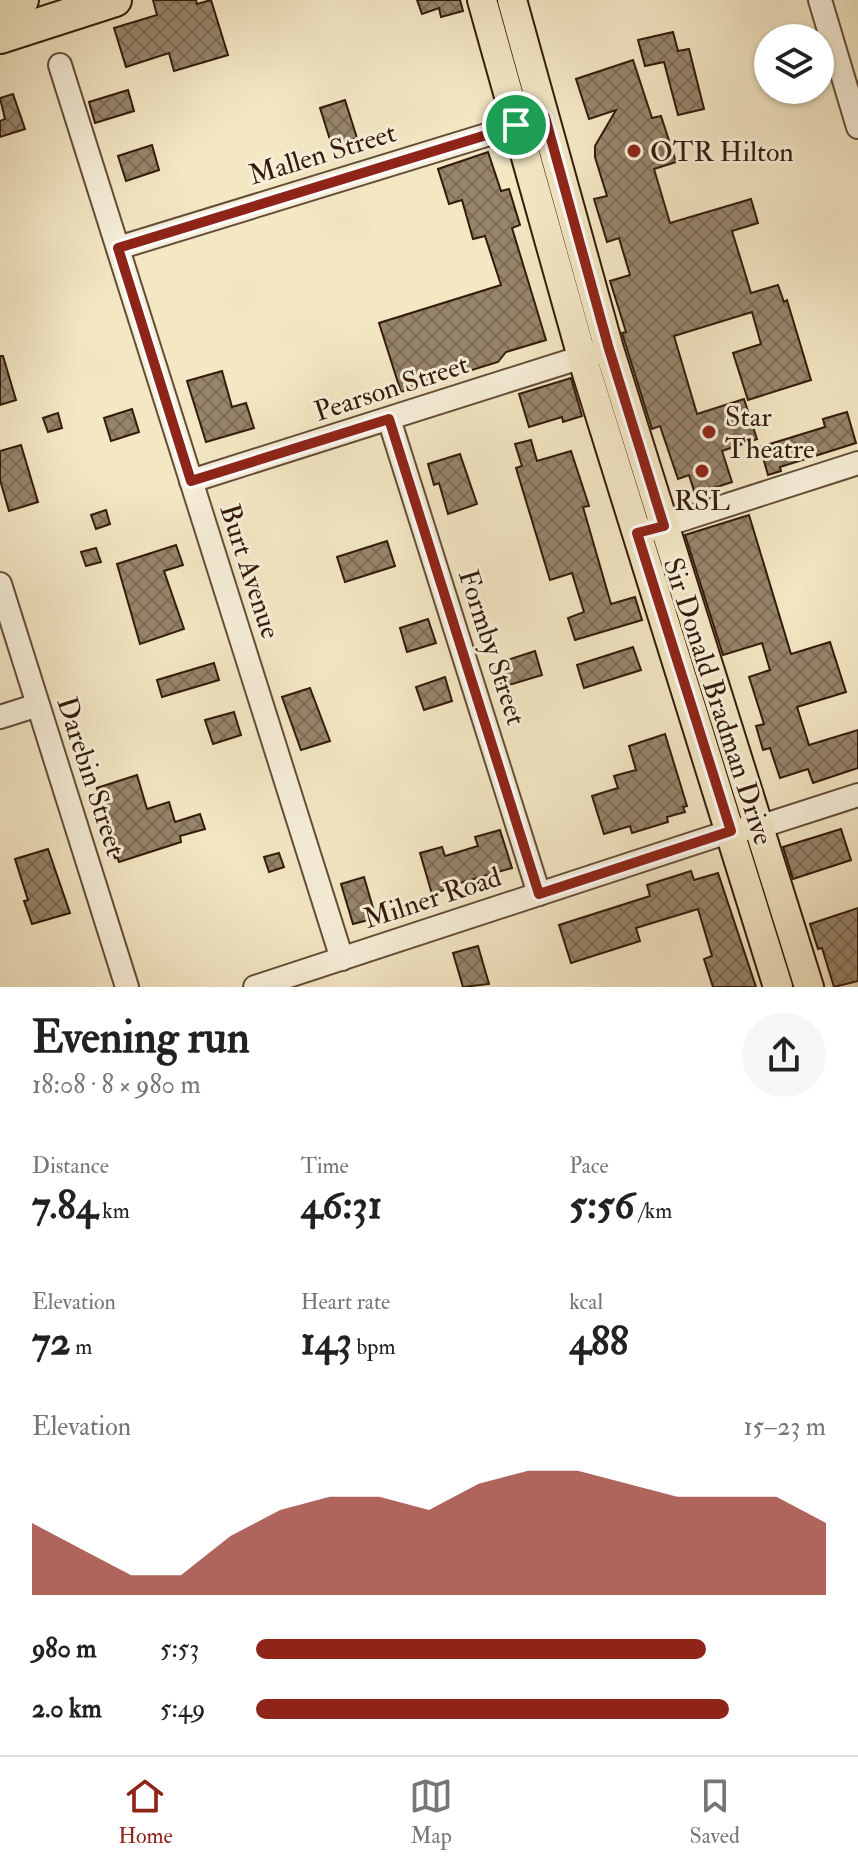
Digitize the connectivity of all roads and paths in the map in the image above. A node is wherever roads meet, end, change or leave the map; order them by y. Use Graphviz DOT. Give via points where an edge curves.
graph roads {
  1 [pos="22,0"];
  2 [pos="115,0"];
  3 [pos="482,0"];
  4 [pos="512,0"];
  5 [pos="820,0"];
  6 [pos="0,8"];
  7 [pos="0,37"];
  8 [pos="60,65"];
  9 [pos="545,117"];
  10 [pos="516,125"];
  11 [pos="858,127"];
  12 [pos="118,248"];
  13 [pos="609,349"];
  14 [pos="582,357"];
  15 [pos="389,419"];
  16 [pos="858,463"];
  17 [pos="191,481"];
  18 [pos="650,530"];
  19 [pos="0,584"];
  20 [pos="38,705"];
  21 [pos="0,717"];
  22 [pos="858,795"];
  23 [pos="759,827"];
  24 [pos="731,831"];
  25 [pos="539,894"];
  26 [pos="342,959"];
  27 [pos="127,987"];
  28 [pos="255,987"];
  29 [pos="778,987"];
  30 [pos="809,987"];
  1 -- 6 [label="highway"];
  2 -- 7 [label="highway"];
  3 -- 10 [label="main road, Sir Donald Bradman Drive"];
  4 -- 9 [label="main road, Sir Donald Bradman Drive"];
  5 -- 11 [label="street"];
  8 -- 12 [label="street, Burt Avenue"];
  9 -- 10 [label="street, Mallen Street"];
  9 -- 13 [label="main road, Sir Donald Bradman Drive"];
  10 -- 12 [label="street, Mallen Street"];
  10 -- 14 [label="main road, Sir Donald Bradman Drive"];
  12 -- 17 [label="street, Burt Avenue"];
  13 -- 14 [label="street, Pearson Street"];
  13 -- 18 [label="main road, Sir Donald Bradman Drive"];
  14 -- 15 [label="street, Pearson Street"];
  14 -- 18 [label="main road, Sir Donald Bradman Drive"];
  15 -- 17 [label="street, Pearson Street"];
  15 -- 25 [label="street, Formby Street"];
  16 -- 18 [label="street"];
  17 -- 26 [label="street, Burt Avenue"];
  18 -- 23 [label="main road, Sir Donald Bradman Drive"];
  18 -- 24 [label="main road, Sir Donald Bradman Drive"];
  19 -- 20 [label="street, Darebin Street"];
  20 -- 21 [label="street"];
  20 -- 27 [label="street, Darebin Street"];
  22 -- 23 [label="street, Milner Road"];
  23 -- 24 [label="street, Milner Road"];
  23 -- 30 [label="main road, Sir Donald Bradman Drive"];
  24 -- 25 [label="street, Milner Road"];
  24 -- 29 [label="main road, Sir Donald Bradman Drive"];
  25 -- 26 [label="street, Milner Road"];
  26 -- 28 [label="street, Milner Road"];
}
